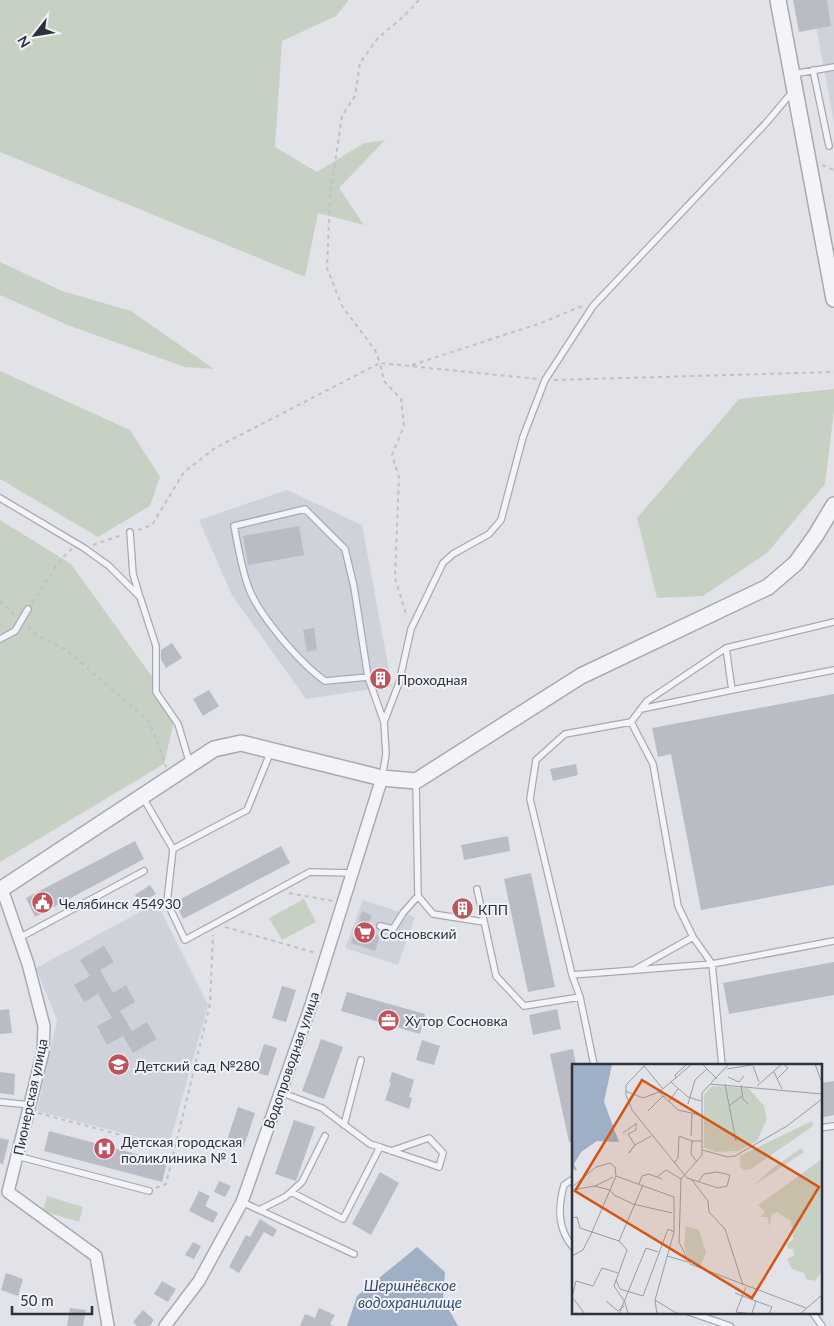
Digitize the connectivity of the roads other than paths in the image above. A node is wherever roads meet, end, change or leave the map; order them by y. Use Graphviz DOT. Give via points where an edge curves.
graph roads {
  1 [pos="778,0"];
  2 [pos="834,67"];
  3 [pos="813,70"];
  4 [pos="794,82"];
  5 [pos="829,146"];
  6 [pos="834,299"];
  7 [pos="0,498"];
  8 [pos="834,506"];
  9 [pos="130,532"];
  10 [pos="140,597"];
  11 [pos="28,609"];
  12 [pos="834,622"];
  13 [pos="0,639"];
  14 [pos="726,648"];
  15 [pos="834,670"];
  16 [pos="368,677"];
  17 [pos="732,690"];
  18 [pos="641,709"];
  19 [pos="384,722"];
  20 [pos="631,722"];
  21 [pos="271,751"];
  22 [pos="190,765"];
  23 [pos="382,778"];
  24 [pos="416,781"];
  25 [pos="142,796"];
  26 [pos="173,849"];
  27 [pos="144,871"];
  28 [pos="353,873"];
  29 [pos="1,889"];
  30 [pos="477,889"];
  31 [pos="418,896"];
  32 [pos="484,922"];
  33 [pos="380,926"];
  34 [pos="693,937"];
  35 [pos="18,938"];
  36 [pos="834,941"];
  37 [pos="712,964"];
  38 [pos="635,970"];
  39 [pos="572,975"];
  40 [pos="580,997"];
  41 [pos="361,1060"];
  42 [pos="594,1064"];
  43 [pos="722,1064"];
  44 [pos="280,1092"];
  45 [pos="0,1102"];
  46 [pos="29,1108"];
  47 [pos="344,1125"];
  48 [pos="325,1136"];
  49 [pos="380,1147"];
  50 [pos="391,1151"];
  51 [pos="17,1156"];
  52 [pos="572,1180"];
  53 [pos="4,1190"];
  54 [pos="149,1191"];
  55 [pos="291,1192"];
  56 [pos="242,1202"];
  57 [pos="259,1210"];
  58 [pos="572,1245"];
  59 [pos="354,1254"];
  60 [pos="695,1314"];
  61 [pos="813,1314"];
  62 [pos="108,1326"];
  63 [pos="165,1326"];
  64 [pos="730,1326"];
  65 [pos="822,1326"];
  1 -- 4 [label="street"];
  2 -- 3 [label="lane"];
  3 -- 4 [label="lane"];
  3 -- 5 [label="lane"];
  4 -- 6 [label="street"];
  4 -- 19 [label="lane" via="767,122 593,306 545,380 523,437 502,520 489,534 443,563 411,629 399,683"];
  7 -- 10 [label="lane" via="109,566"];
  8 -- 24 [label="street" via="796,563 768,587 581,676"];
  9 -- 10 [label="lane" via="133,574"];
  10 -- 22 [label="lane" via="156,646 156,692 178,724"];
  11 -- 13 [label="lane" via="15,631"];
  12 -- 14 [label="lane"];
  14 -- 17 [label="lane"];
  14 -- 18 [label="lane" via="647,701"];
  15 -- 17 [label="lane"];
  16 -- 16 [label="lane" via="325,681 312,671 260,611 248,586 234,526 305,509 344,549 354,587"];
  16 -- 19 [label="lane"];
  17 -- 18 [label="lane"];
  18 -- 20 [label="lane"];
  19 -- 23 [label="lane" via="386,754"];
  20 -- 34 [label="lane" via="653,764 678,906"];
  20 -- 39 [label="lane" via="565,734 536,760 530,800"];
  21 -- 22 [label="street" via="241,743 214,749"];
  21 -- 23 [label="street"];
  21 -- 26 [label="lane" via="247,810"];
  22 -- 25 [label="street"];
  23 -- 24 [label="street"];
  23 -- 28 [label="street, Водопроводная улица"];
  24 -- 31 [label="lane"];
  25 -- 26 [label="lane"];
  25 -- 29 [label="street"];
  26 -- 28 [label="lane" via="167,902 185,940 310,872"];
  27 -- 35 [label="lane"];
  28 -- 44 [label="street, Водопроводная улица"];
  29 -- 35 [label="street, Пионерская улица"];
  30 -- 32 [label="lane"];
  31 -- 32 [label="lane" via="433,914"];
  31 -- 33 [label="lane" via="394,930"];
  32 -- 40 [label="lane" via="496,976 524,1006"];
  34 -- 37 [label="lane"];
  34 -- 38 [label="lane"];
  35 -- 46 [label="street, Пионерская улица" via="38,996 44,1026 43,1052"];
  36 -- 37 [label="lane"];
  37 -- 38 [label="lane"];
  37 -- 43 [label="lane"];
  38 -- 39 [label="lane"];
  39 -- 40 [label="lane"];
  40 -- 42 [label="lane"];
  41 -- 47 [label="lane"];
  44 -- 47 [label="lane" via="322,1108"];
  44 -- 56 [label="street, Водопроводная улица"];
  45 -- 46 [label="lane"];
  46 -- 51 [label="street, Пионерская улица"];
  47 -- 49 [label="lane" via="370,1144"];
  48 -- 55 [label="lane" via="302,1182"];
  49 -- 50 [label="lane"];
  49 -- 55 [label="lane" via="344,1219"];
  50 -- 50 [label="lane" via="429,1138 443,1153 439,1166"];
  51 -- 53 [label="street, Пионерская улица"];
  51 -- 54 [label="lane"];
  52 -- 58 [label="lane" via="564,1185 559,1203 560,1225"];
  53 -- 62 [label="street, Пионерская улица" via="96,1256"];
  55 -- 57 [label="lane"];
  56 -- 57 [label="lane"];
  56 -- 63 [label="street, Водопроводная улица" via="199,1281"];
  57 -- 59 [label="lane"];
  60 -- 64 [label="lane"];
  61 -- 65 [label="lane"];
}
